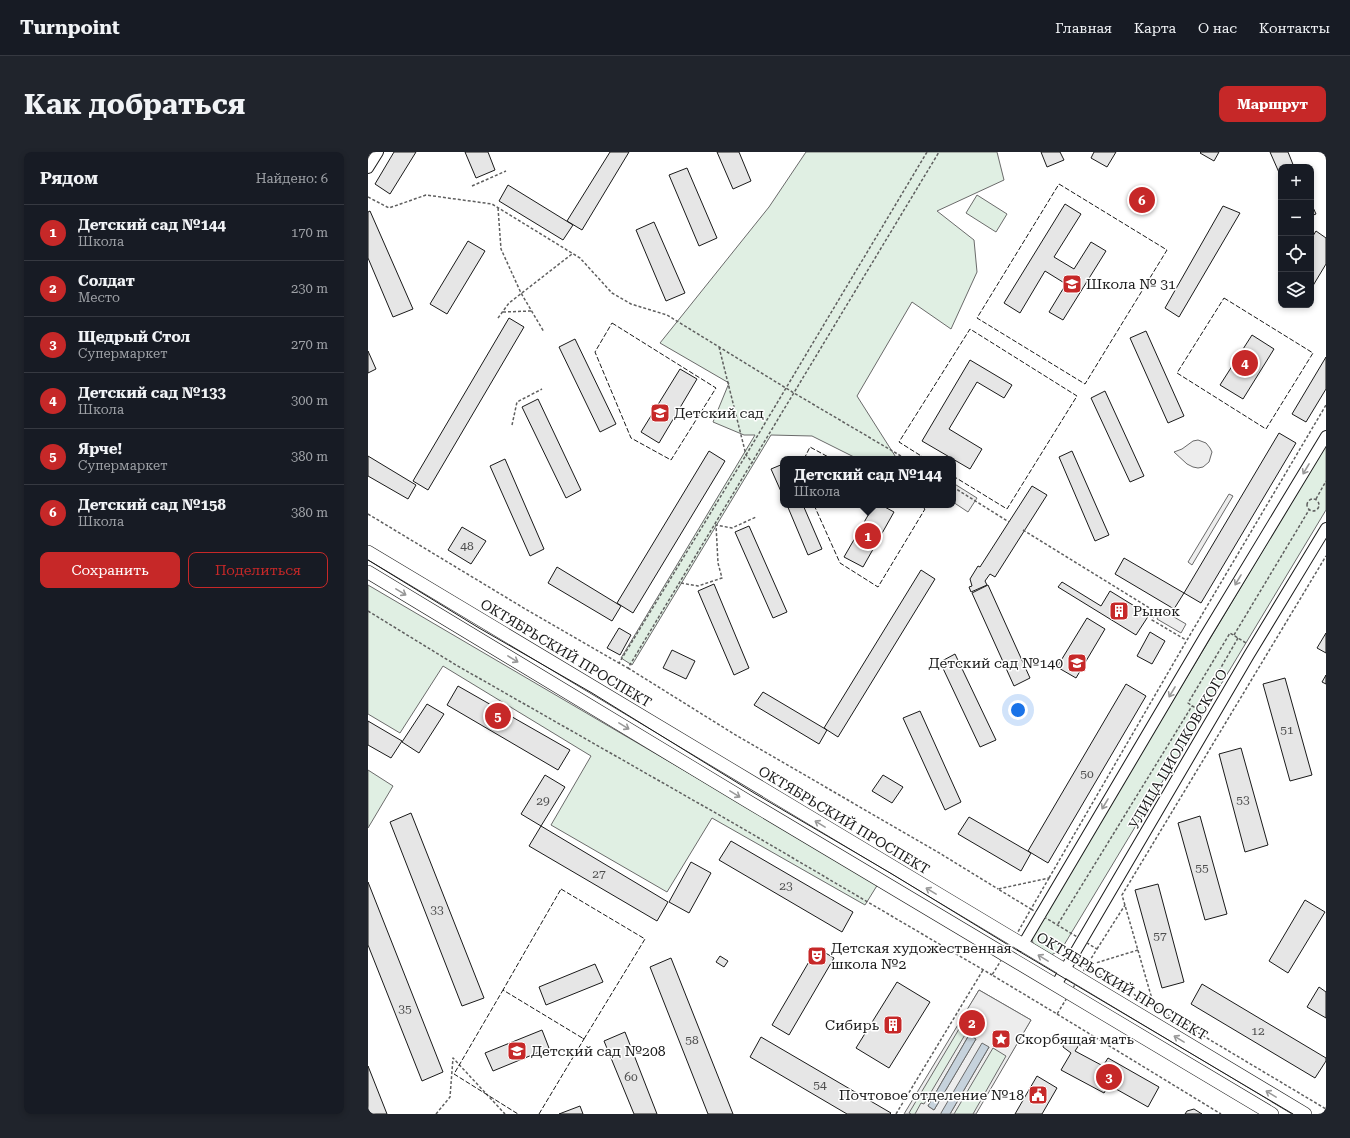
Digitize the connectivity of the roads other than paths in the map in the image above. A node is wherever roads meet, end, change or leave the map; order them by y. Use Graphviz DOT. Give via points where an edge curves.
graph roads {
  1 [pos="378,152"];
  2 [pos="368,168"];
  3 [pos="1326,436"];
  4 [pos="1326,528"];
  5 [pos="368,552"];
  6 [pos="368,572"];
  7 [pos="483,622"];
  8 [pos="474,636"];
  9 [pos="1022,946"];
  10 [pos="1064,971"];
  11 [pos="1056,985"];
  12 [pos="1212,1058"];
  13 [pos="1204,1073"];
  14 [pos="1272,1114"];
  15 [pos="1305,1114"];
  1 -- 2 [label="street"];
  3 -- 9 [label="street, one-way"];
  4 -- 10 [label="street, УЛИЦА ЦИОЛКОВСКОГО" via="1246,659"];
  5 -- 7 [label="main road, ОКТЯБРЬСКИЙ ПРОСПЕКТ"];
  6 -- 8 [label="main road, one-way"];
  7 -- 8 [label="street"];
  9 -- 7 [label="main road, ОКТЯБРЬСКИЙ ПРОСПЕКТ, one-way"];
  8 -- 11 [label="main road, one-way"];
  10 -- 9 [label="main road, ОКТЯБРЬСКИЙ ПРОСПЕКТ, one-way"];
  10 -- 11 [label="street, УЛИЦА ЦИОЛКОВСКОГО"];
  12 -- 10 [label="main road, ОКТЯБРЬСКИЙ ПРОСПЕКТ, one-way"];
  11 -- 13 [label="main road"];
  12 -- 13 [label="street"];
  15 -- 12 [label="main road, ОКТЯБРЬСКИЙ ПРОСПЕКТ, one-way"];
  13 -- 14 [label="main road"];
}
